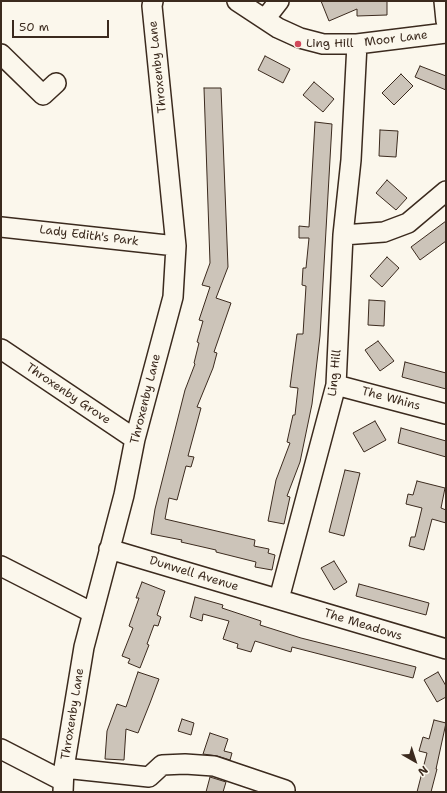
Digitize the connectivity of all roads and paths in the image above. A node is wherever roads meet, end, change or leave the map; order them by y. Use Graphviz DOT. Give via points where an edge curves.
graph roads {
  1 [pos="153,1"];
  2 [pos="237,1"];
  3 [pos="279,1"];
  4 [pos="444,1"];
  5 [pos="265,19"];
  6 [pos="446,20"];
  7 [pos="446,33"];
  8 [pos="357,44"];
  9 [pos="1,54"];
  10 [pos="50,89"];
  11 [pos="446,191"];
  12 [pos="1,227"];
  13 [pos="343,235"];
  14 [pos="176,246"];
  15 [pos="1,349"];
  16 [pos="336,385"];
  17 [pos="446,414"];
  18 [pos="135,439"];
  19 [pos="109,549"];
  20 [pos="1,566"];
  21 [pos="279,599"];
  22 [pos="93,613"];
  23 [pos="446,649"];
  24 [pos="1,749"];
  25 [pos="63,780"];
  26 [pos="285,790"];
  1 -- 14 [label="street, Throxenby Lane" via="152,14"];
  2 -- 5 [label="street, Moor Lane"];
  3 -- 5 [label="street"];
  4 -- 6 [label="street"];
  5 -- 8 [label="street, Moor Lane" via="278,28 306,40 323,44"];
  7 -- 8 [label="street, Moor Lane"];
  8 -- 13 [label="street, Ling Hill" via="351,160"];
  9 -- 10 [label="street"];
  11 -- 13 [label="street" via="408,223 384,232"];
  12 -- 14 [label="street, Lady Edith's Park"];
  13 -- 16 [label="street, Ling Hill"];
  14 -- 18 [label="street, Throxenby Lane" via="173,297"];
  15 -- 18 [label="street, Throxenby Grove"];
  16 -- 17 [label="street, The Whins"];
  16 -- 21 [label="street, Ling Hill"];
  18 -- 19 [label="street, Throxenby Lane" via="124,495"];
  19 -- 21 [label="street, Dunwell Avenue"];
  19 -- 22 [label="street, Throxenby Lane"];
  20 -- 22 [label="street"];
  21 -- 23 [label="street, The Meadows"];
  22 -- 25 [label="street, Throxenby Lane" via="84,647"];
  24 -- 25 [label="street"];
  25 -- 26 [label="street" via="149,777 162,765 185,764 214,766"];
}
